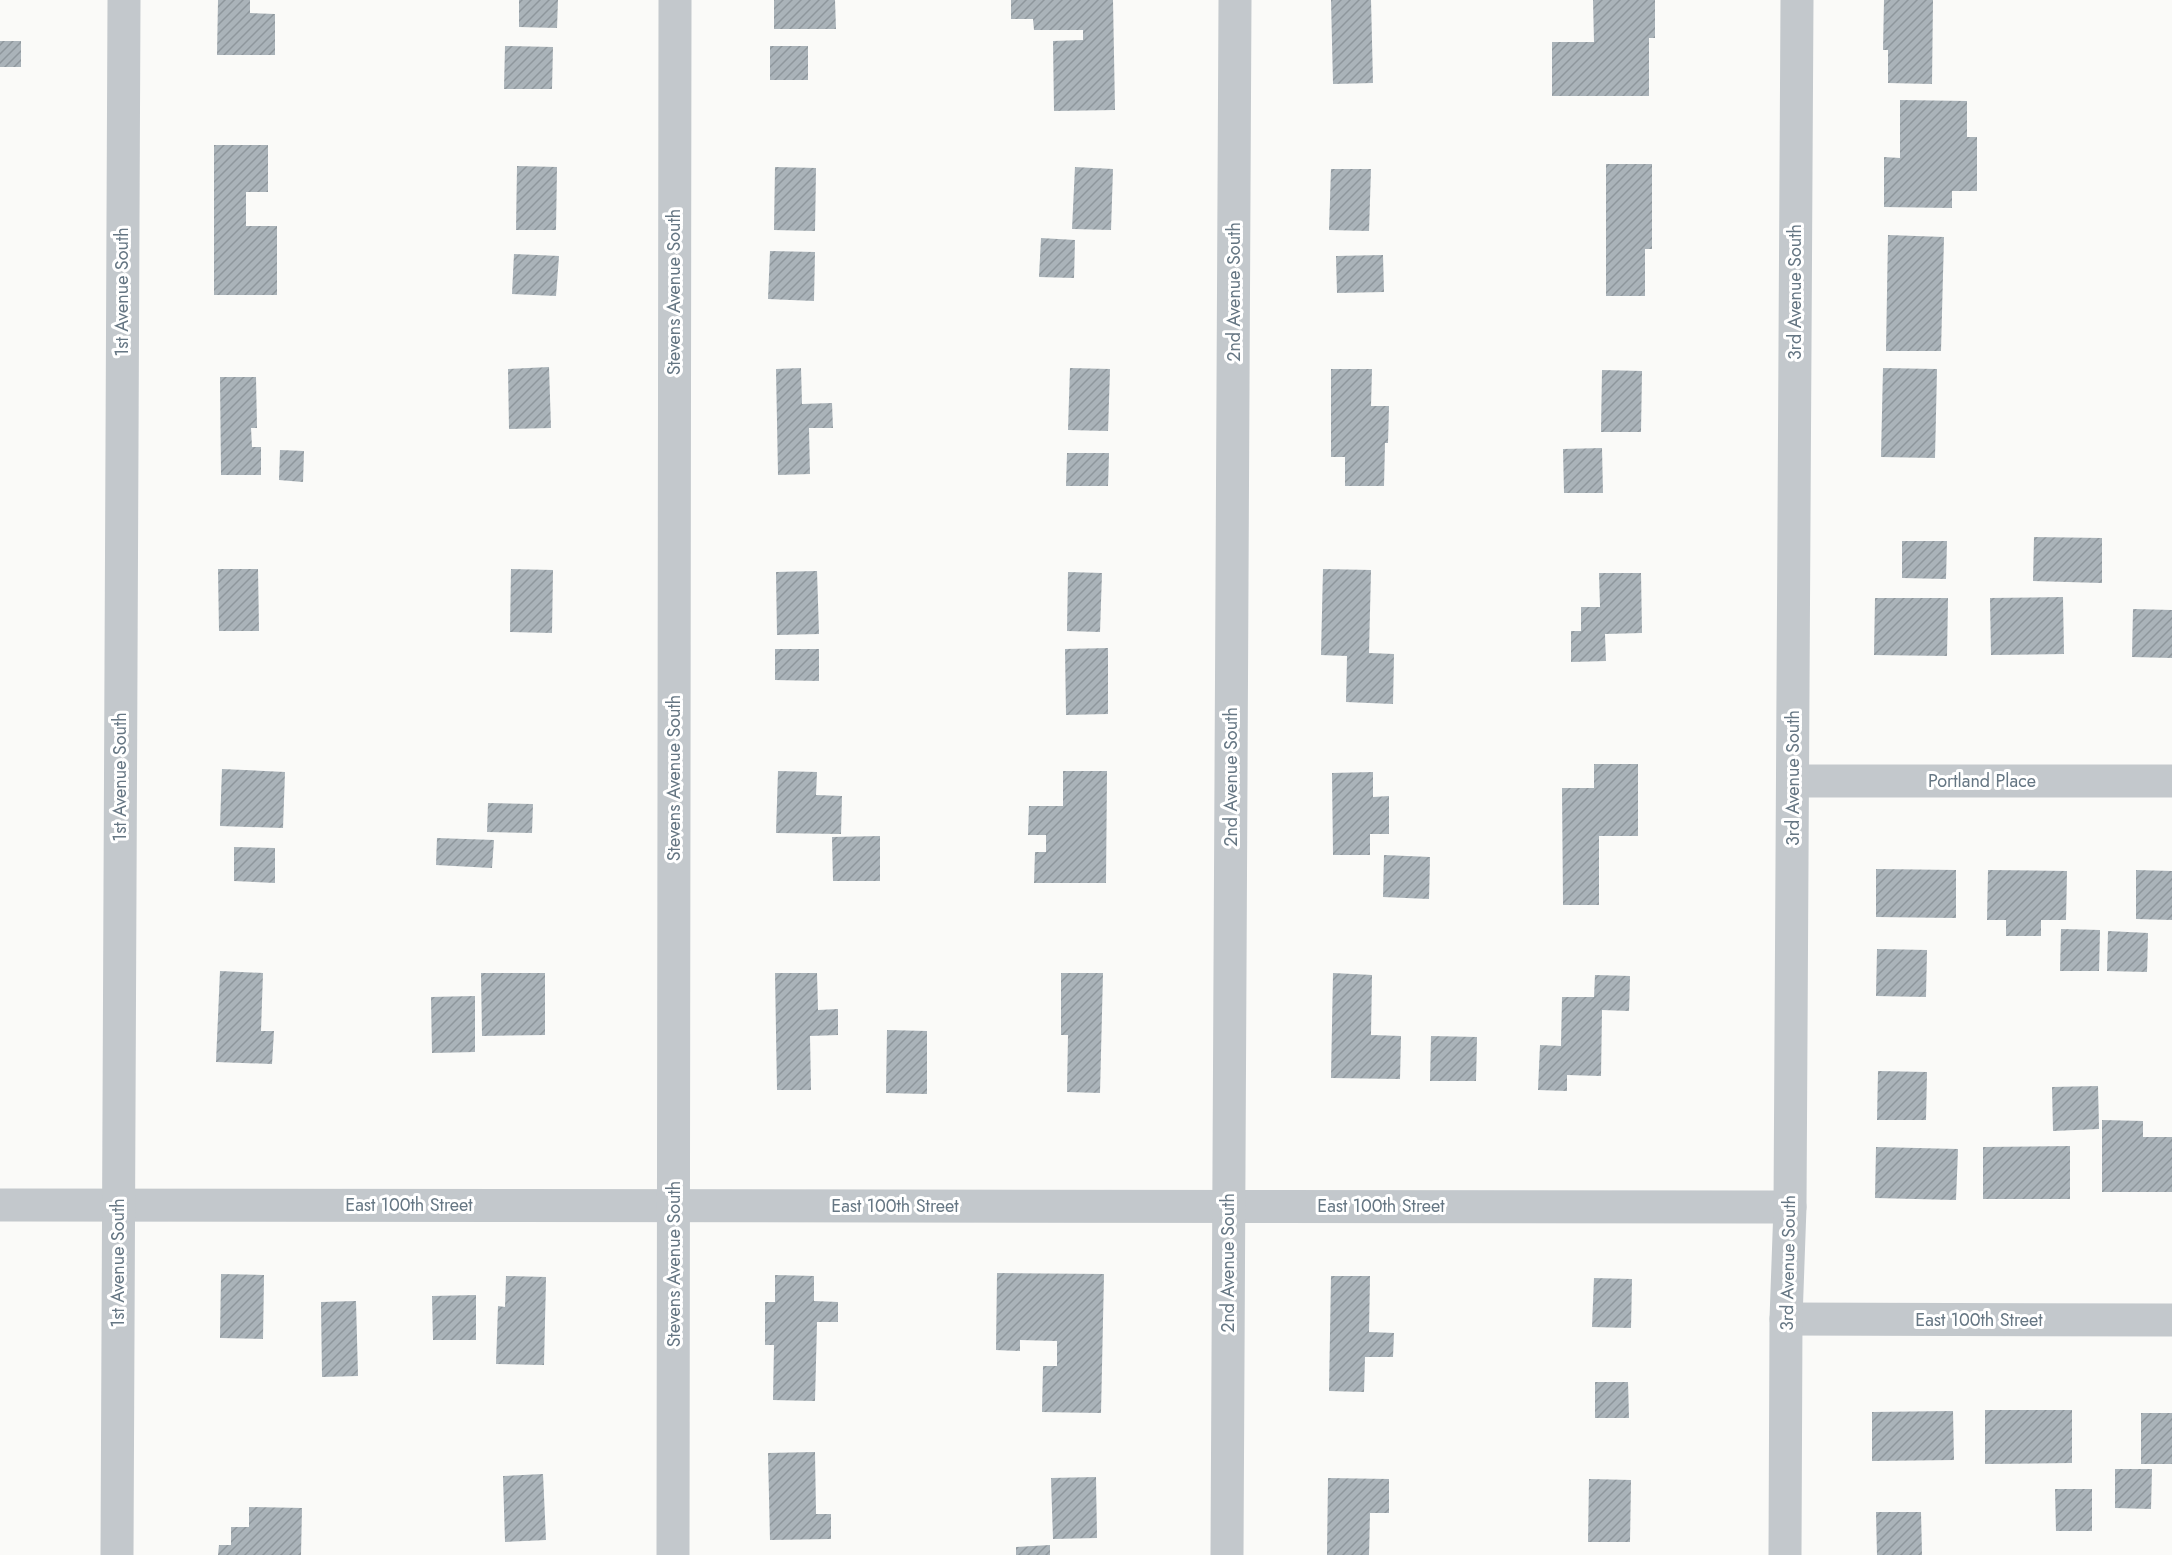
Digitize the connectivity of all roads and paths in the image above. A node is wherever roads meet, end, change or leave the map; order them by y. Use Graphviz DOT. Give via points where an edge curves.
graph roads {
  1 [pos="124,0"];
  2 [pos="675,0"];
  3 [pos="1235,0"];
  4 [pos="1797,0"];
  5 [pos="1793,781"];
  6 [pos="2172,781"];
  7 [pos="0,1205"];
  8 [pos="118,1205"];
  9 [pos="674,1205"];
  10 [pos="1229,1206"];
  11 [pos="1790,1207"];
  12 [pos="1786,1320"];
  13 [pos="2172,1320"];
  14 [pos="117,1555"];
  15 [pos="672,1555"];
  16 [pos="1227,1555"];
  17 [pos="1785,1555"];
  1 -- 8 [label="street, 1st Avenue South"];
  2 -- 9 [label="street, Stevens Avenue South"];
  3 -- 10 [label="street, 2nd Avenue South"];
  4 -- 5 [label="street, 3rd Avenue South"];
  5 -- 6 [label="street, Portland Place"];
  5 -- 11 [label="street, 3rd Avenue South"];
  7 -- 8 [label="street, East 100th Street"];
  8 -- 9 [label="street, East 100th Street"];
  8 -- 14 [label="street, 1st Avenue South"];
  9 -- 10 [label="street, East 100th Street"];
  9 -- 15 [label="street, Stevens Avenue South"];
  10 -- 11 [label="street, East 100th Street"];
  10 -- 16 [label="street, 2nd Avenue South"];
  11 -- 12 [label="street, 3rd Avenue South"];
  12 -- 13 [label="street, East 100th Street"];
  12 -- 17 [label="street, 3rd Avenue South"];
}
